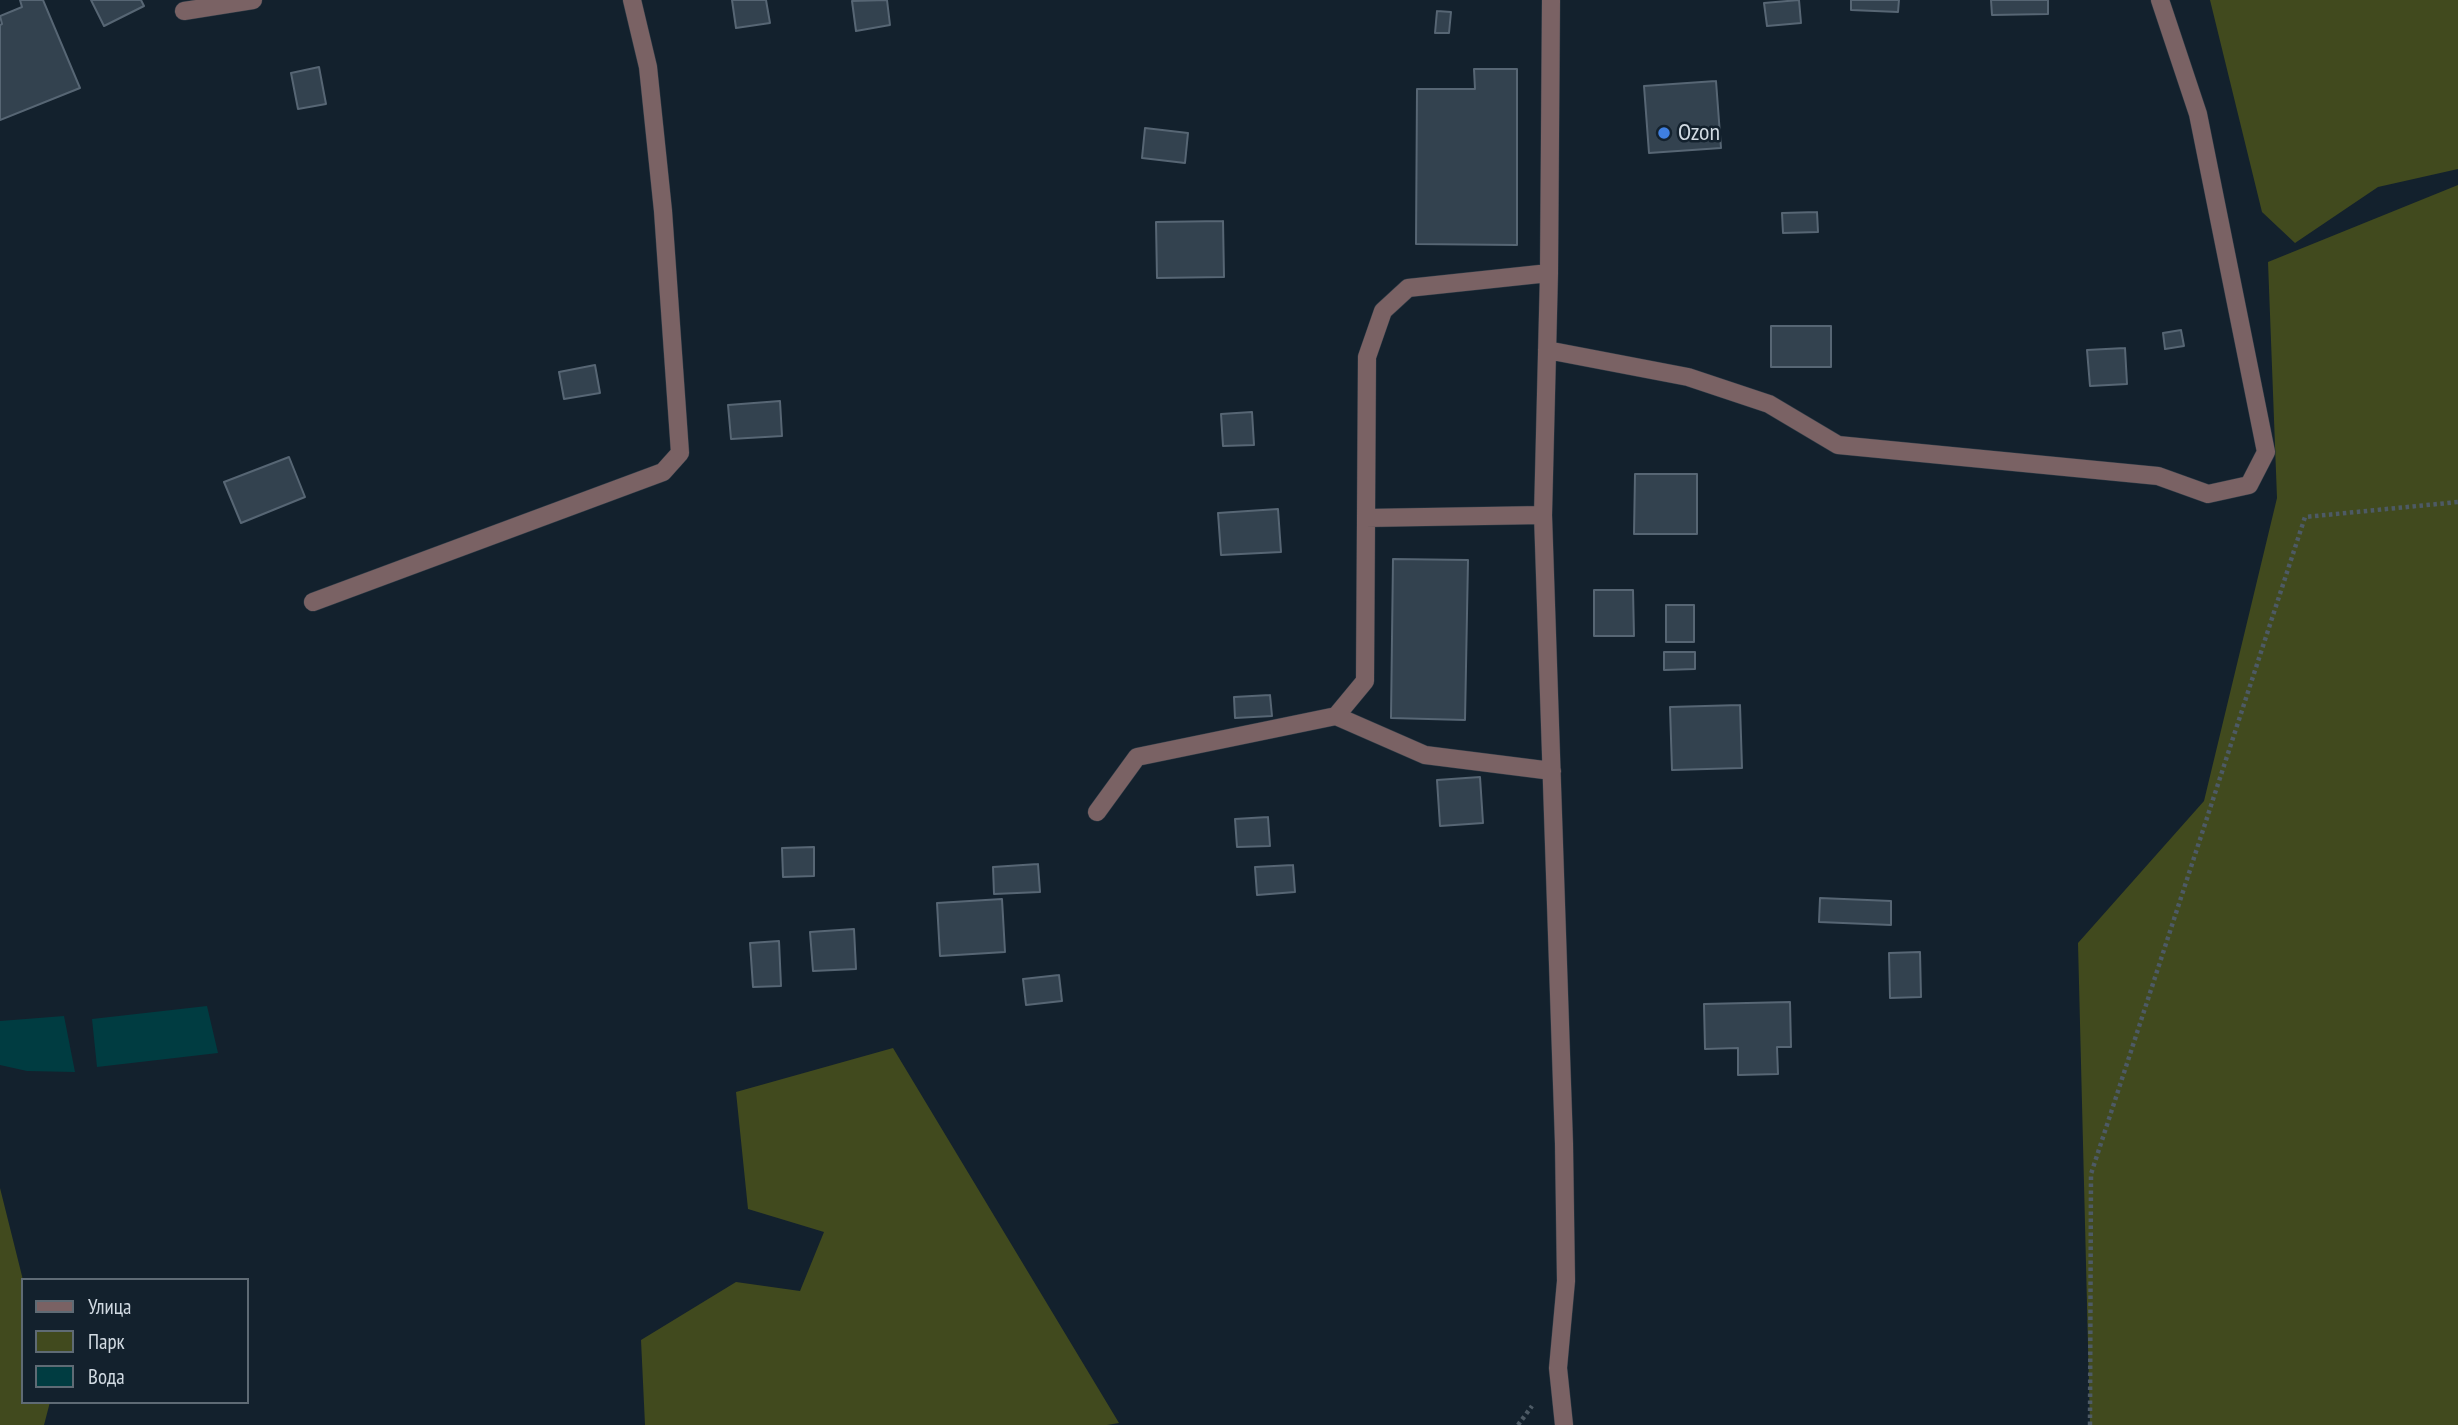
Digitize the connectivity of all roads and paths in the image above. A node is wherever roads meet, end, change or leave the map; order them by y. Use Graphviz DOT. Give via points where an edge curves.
graph roads {
  1 [pos="253,0"];
  2 [pos="632,0"];
  3 [pos="1551,0"];
  4 [pos="2160,0"];
  5 [pos="184,11"];
  6 [pos="1549,273"];
  7 [pos="1547,349"];
  8 [pos="2458,502"];
  9 [pos="1544,515"];
  10 [pos="1366,518"];
  11 [pos="313,602"];
  12 [pos="1336,716"];
  13 [pos="1552,771"];
  14 [pos="1097,812"];
  15 [pos="1564,1425"];
  16 [pos="2090,1425"];
  1 -- 5 [label="street"];
  2 -- 11 [label="street" via="648,67 680,453 663,472"];
  3 -- 6 [label="street"];
  4 -- 7 [label="street" via="2198,114 2266,452 2249,485 2208,494 2158,476 1838,445 1769,404 1688,377"];
  6 -- 7 [label="street"];
  6 -- 10 [label="street" via="1408,288 1383,311 1367,357"];
  7 -- 9 [label="street"];
  8 -- 16 [label="path" via="2305,517 2091,1174"];
  9 -- 10 [label="street"];
  9 -- 13 [label="street"];
  10 -- 12 [label="street" via="1365,681"];
  12 -- 13 [label="street" via="1425,755"];
  12 -- 14 [label="street" via="1137,757"];
  13 -- 15 [label="street" via="1564,1143 1566,1281 1558,1368"];
}
